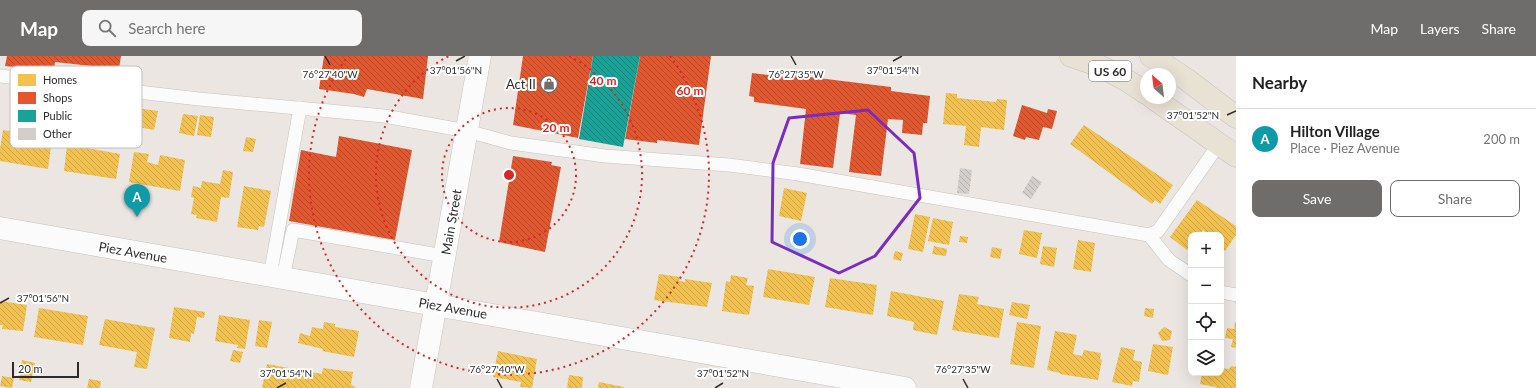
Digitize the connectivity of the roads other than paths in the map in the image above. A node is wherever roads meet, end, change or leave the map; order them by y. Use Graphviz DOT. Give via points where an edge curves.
graph roads {
  1 [pos="480,56"];
  2 [pos="1071,56"];
  3 [pos="1151,56"];
  4 [pos="0,76"];
  5 [pos="10,77"];
  6 [pos="1140,89"];
  7 [pos="142,92"];
  8 [pos="1162,104"];
  9 [pos="300,108"];
  10 [pos="1236,116"];
  11 [pos="467,131"];
  12 [pos="1228,150"];
  13 [pos="0,228"];
  14 [pos="1149,235"];
  15 [pos="444,256"];
  16 [pos="1188,273"];
  17 [pos="276,277"];
  18 [pos="1224,293"];
  19 [pos="1236,295"];
  20 [pos="436,305"];
  21 [pos="421,388"];
  22 [pos="905,388"];
  1 -- 11 [label="street, Main Street"];
  2 -- 6 [label="main road, US 60" via="1123,77"];
  3 -- 10 [label="main road"];
  4 -- 5 [label="lane"];
  7 -- 9 [label="lane"];
  8 -- 12 [label="main road"];
  9 -- 11 [label="lane" via="384,116"];
  9 -- 17 [label="lane"];
  11 -- 14 [label="lane" via="510,143 597,155 729,165 798,174"];
  11 -- 15 [label="street, Main Street"];
  12 -- 14 [label="lane" via="1158,231"];
  13 -- 17 [label="street, Piez Avenue"];
  14 -- 16 [label="lane" via="1169,260"];
  15 -- 17 [label="lane" via="293,230"];
  15 -- 20 [label="street, Main Street"];
  17 -- 20 [label="street, Piez Avenue"];
  18 -- 19 [label="lane"];
  20 -- 21 [label="street, Main Street"];
  20 -- 22 [label="street, Piez Avenue"];
}
